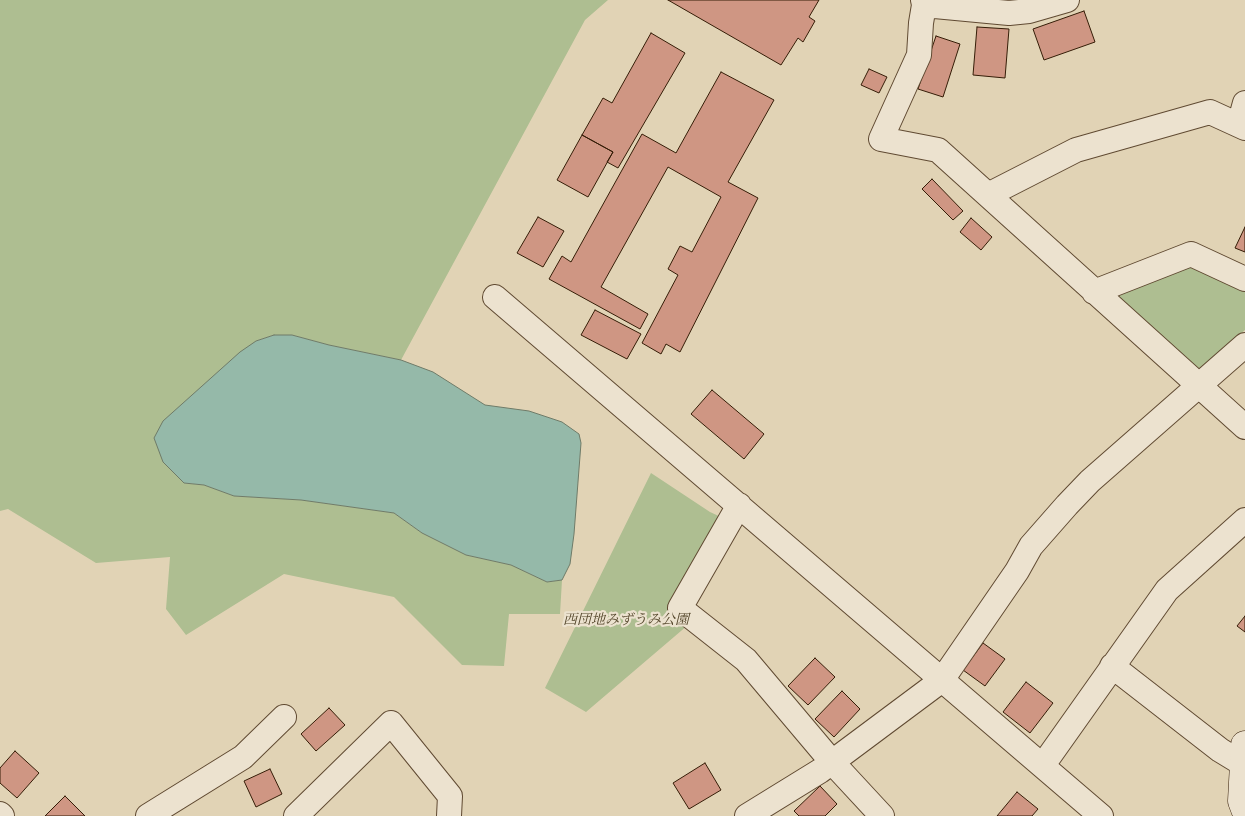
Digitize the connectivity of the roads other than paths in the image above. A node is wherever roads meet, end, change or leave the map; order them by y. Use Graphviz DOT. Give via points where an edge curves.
graph roads {
  1 [pos="1067,0"];
  2 [pos="923,2"];
  3 [pos="1245,103"];
  4 [pos="1242,127"];
  5 [pos="988,194"];
  6 [pos="1245,279"];
  7 [pos="1094,292"];
  8 [pos="496,297"];
  9 [pos="1245,346"];
  10 [pos="1200,385"];
  11 [pos="1245,427"];
  12 [pos="739,505"];
  13 [pos="1245,520"];
  14 [pos="1112,666"];
  15 [pos="942,680"];
  16 [pos="284,717"];
  17 [pos="1244,754"];
  18 [pos="832,762"];
  19 [pos="1043,765"];
  20 [pos="1245,809"];
  21 [pos="148,816"];
  22 [pos="296,816"];
  23 [pos="449,816"];
  24 [pos="747,816"];
  25 [pos="882,816"];
  26 [pos="1101,816"];
  1 -- 2 [label="street" via="1009,13"];
  2 -- 5 [label="street" via="919,55 881,139 938,150"];
  3 -- 4 [label="street"];
  4 -- 5 [label="street" via="1210,112 1076,150"];
  5 -- 7 [label="street"];
  6 -- 7 [label="street" via="1191,254"];
  7 -- 10 [label="street"];
  8 -- 12 [label="street"];
  9 -- 10 [label="street"];
  10 -- 11 [label="street"];
  10 -- 15 [label="street" via="1090,481 1031,546"];
  12 -- 15 [label="street"];
  12 -- 18 [label="street" via="680,608 746,660"];
  13 -- 14 [label="street" via="1168,590"];
  14 -- 17 [label="street" via="1220,750"];
  14 -- 19 [label="street"];
  15 -- 18 [label="street"];
  15 -- 19 [label="street"];
  16 -- 21 [label="street" via="243,757"];
  17 -- 20 [label="street" via="1242,801"];
  18 -- 24 [label="street"];
  18 -- 25 [label="street"];
  19 -- 26 [label="street"];
  22 -- 23 [label="street" via="391,724 450,796"];
}
